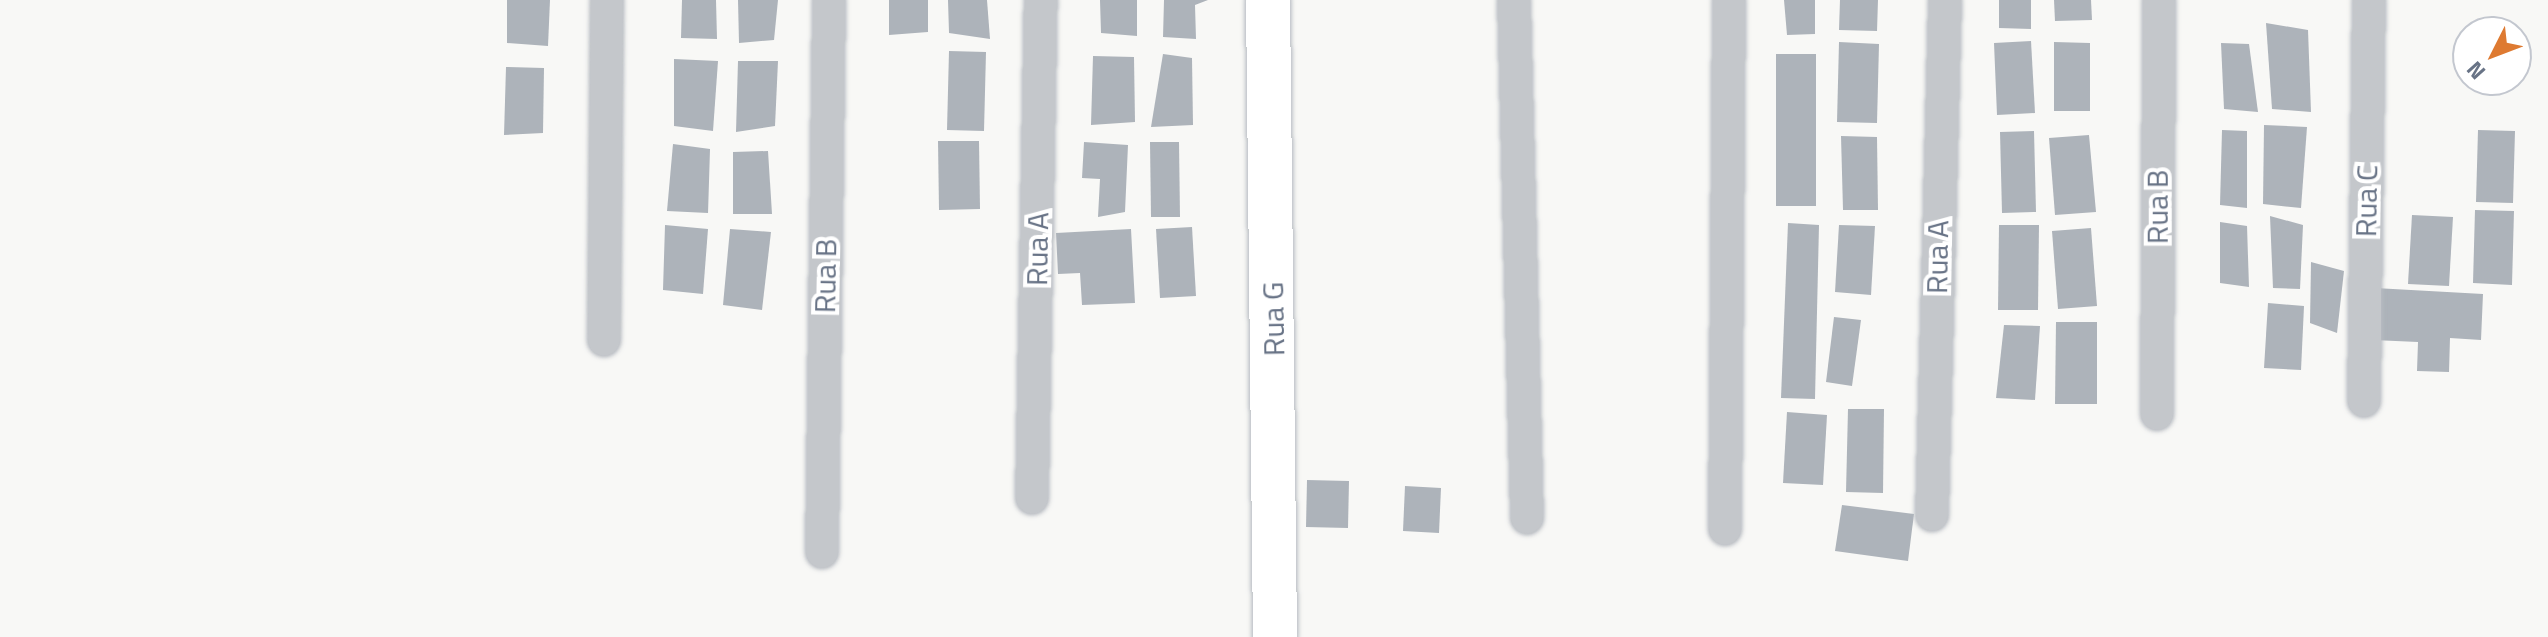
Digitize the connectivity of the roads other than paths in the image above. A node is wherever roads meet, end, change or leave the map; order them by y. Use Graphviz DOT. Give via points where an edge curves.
graph roads {
  1 [pos="607,0"];
  2 [pos="829,0"];
  3 [pos="1041,0"];
  4 [pos="1268,0"];
  5 [pos="1514,0"];
  6 [pos="1729,0"];
  7 [pos="1945,0"];
  8 [pos="2159,0"];
  9 [pos="2369,0"];
  10 [pos="604,340"];
  11 [pos="2364,401"];
  12 [pos="2157,414"];
  13 [pos="1032,498"];
  14 [pos="1932,515"];
  15 [pos="1527,518"];
  16 [pos="1725,529"];
  17 [pos="822,552"];
  18 [pos="1275,637"];
  1 -- 10 [label="street"];
  2 -- 17 [label="street, Rua B"];
  3 -- 13 [label="street, Rua A"];
  4 -- 18 [label="street, Rua G"];
  5 -- 15 [label="street"];
  6 -- 16 [label="street"];
  7 -- 14 [label="street, Rua A"];
  8 -- 12 [label="street, Rua B"];
  9 -- 11 [label="street, Rua C"];
}
